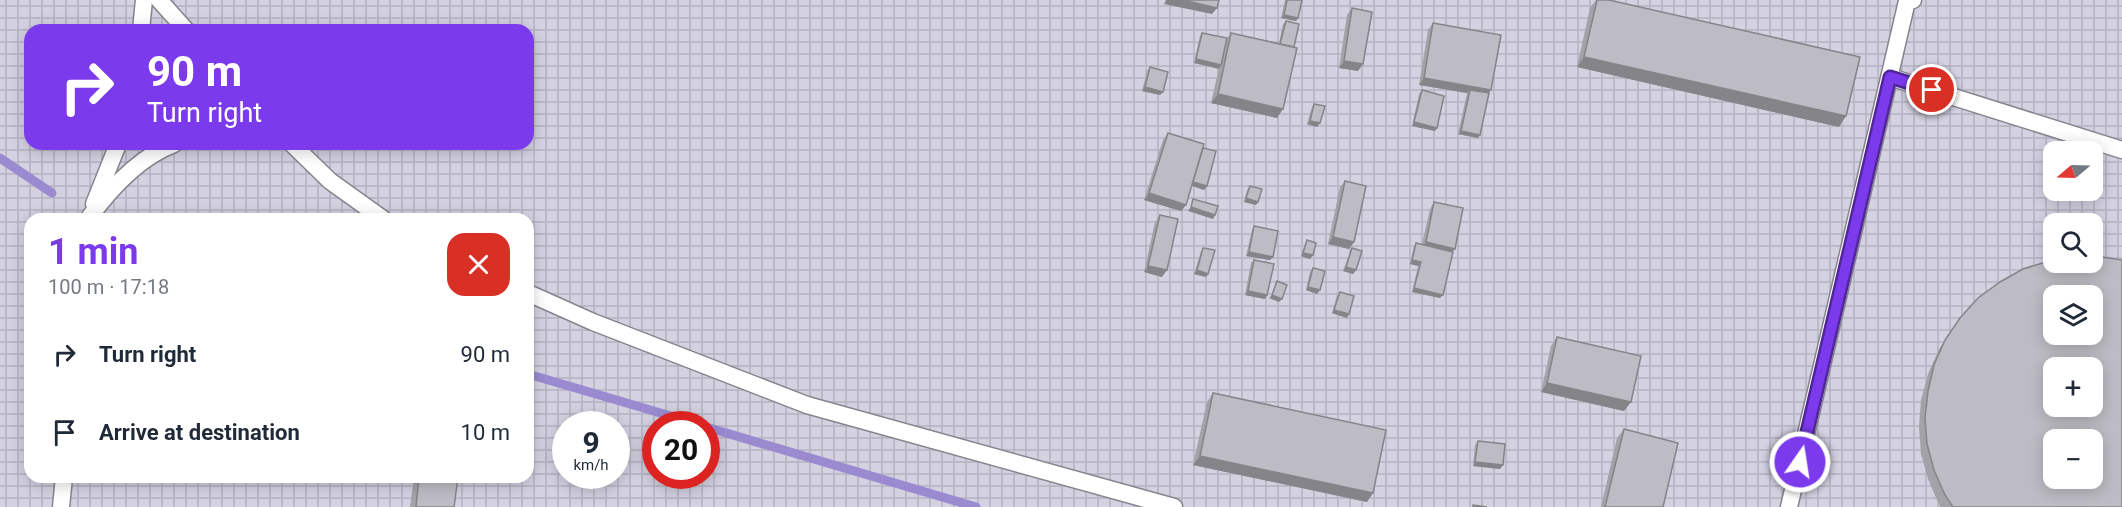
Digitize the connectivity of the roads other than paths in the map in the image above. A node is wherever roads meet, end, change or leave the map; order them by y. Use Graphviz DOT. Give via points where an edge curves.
graph roads {
  1 [pos="144,0"];
  2 [pos="159,0"];
  3 [pos="1907,0"];
  4 [pos="142,24"];
  5 [pos="181,24"];
  6 [pos="1890,77"];
  7 [pos="116,150"];
  8 [pos="159,150"];
  9 [pos="298,150"];
  10 [pos="2122,150"];
  11 [pos="90,213"];
  12 [pos="93,213"];
  13 [pos="374,213"];
  14 [pos="534,296"];
  15 [pos="63,483"];
  16 [pos="61,507"];
  17 [pos="1174,507"];
  18 [pos="1790,507"];
  1 -- 4 [label="lane"];
  2 -- 5 [label="lane"];
  3 -- 6 [label="lane"];
  6 -- 10 [label="lane"];
  6 -- 18 [label="lane"];
  7 -- 11 [label="lane"];
  8 -- 12 [label="lane" via="128,173"];
  9 -- 13 [label="lane" via="330,181"];
  14 -- 17 [label="lane" via="807,405"];
  15 -- 16 [label="lane"];
}
